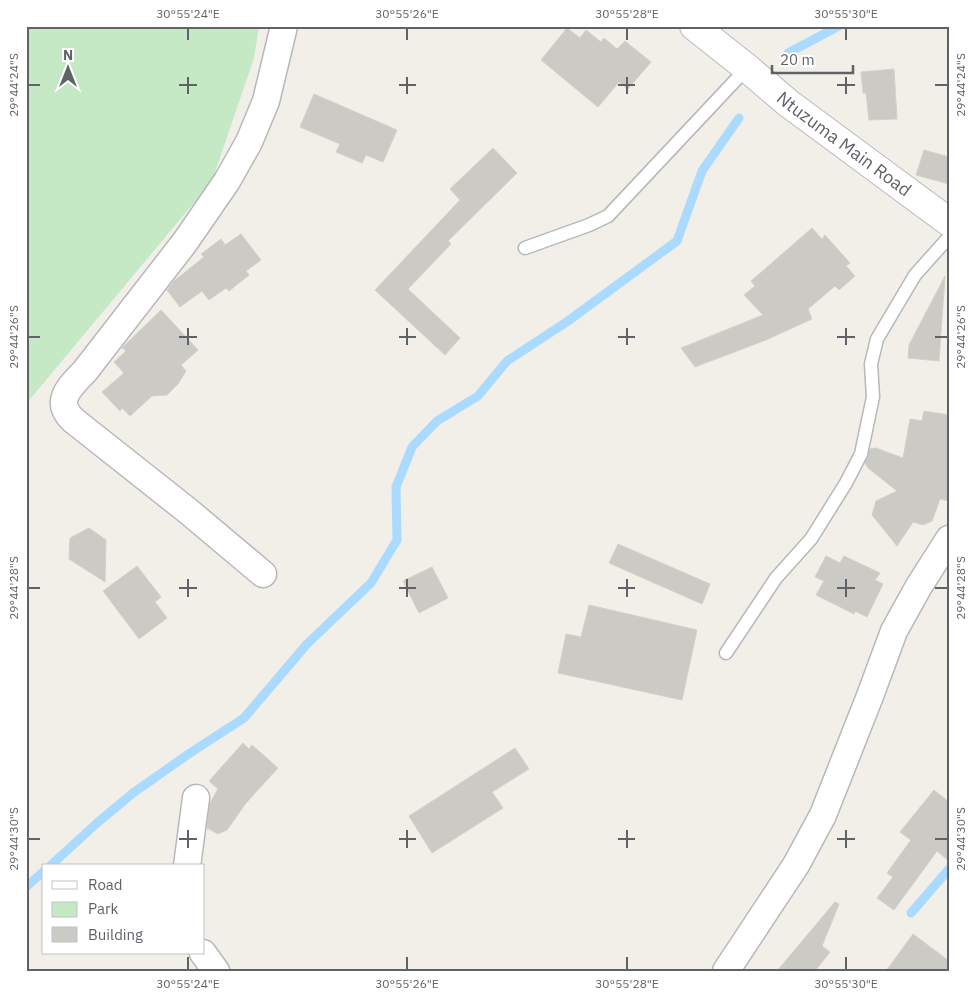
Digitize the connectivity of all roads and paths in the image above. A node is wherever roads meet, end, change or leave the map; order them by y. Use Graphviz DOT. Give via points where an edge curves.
graph roads {
  1 [pos="284,26"];
  2 [pos="694,26"];
  3 [pos="747,68"];
  4 [pos="949,222"];
  5 [pos="949,237"];
  6 [pos="525,248"];
  7 [pos="949,539"];
  8 [pos="262,574"];
  9 [pos="726,653"];
  10 [pos="196,798"];
  11 [pos="187,864"];
  12 [pos="204,954"];
  13 [pos="216,971"];
  14 [pos="726,971"];
  1 -- 8 [label="street" via="266,101 249,142 227,181 185,242 72,385 64,400 66,413"];
  2 -- 3 [label="main road, Ntuzuma Main Road"];
  3 -- 4 [label="main road, Ntuzuma Main Road"];
  3 -- 6 [label="lane" via="608,216"];
  5 -- 9 [label="lane" via="915,275 877,339 871,364 873,396 861,454 846,483 811,539 776,578"];
  7 -- 14 [label="street" via="894,631 823,815 796,865"];
  10 -- 11 [label="street"];
  12 -- 13 [label="street"];
}
